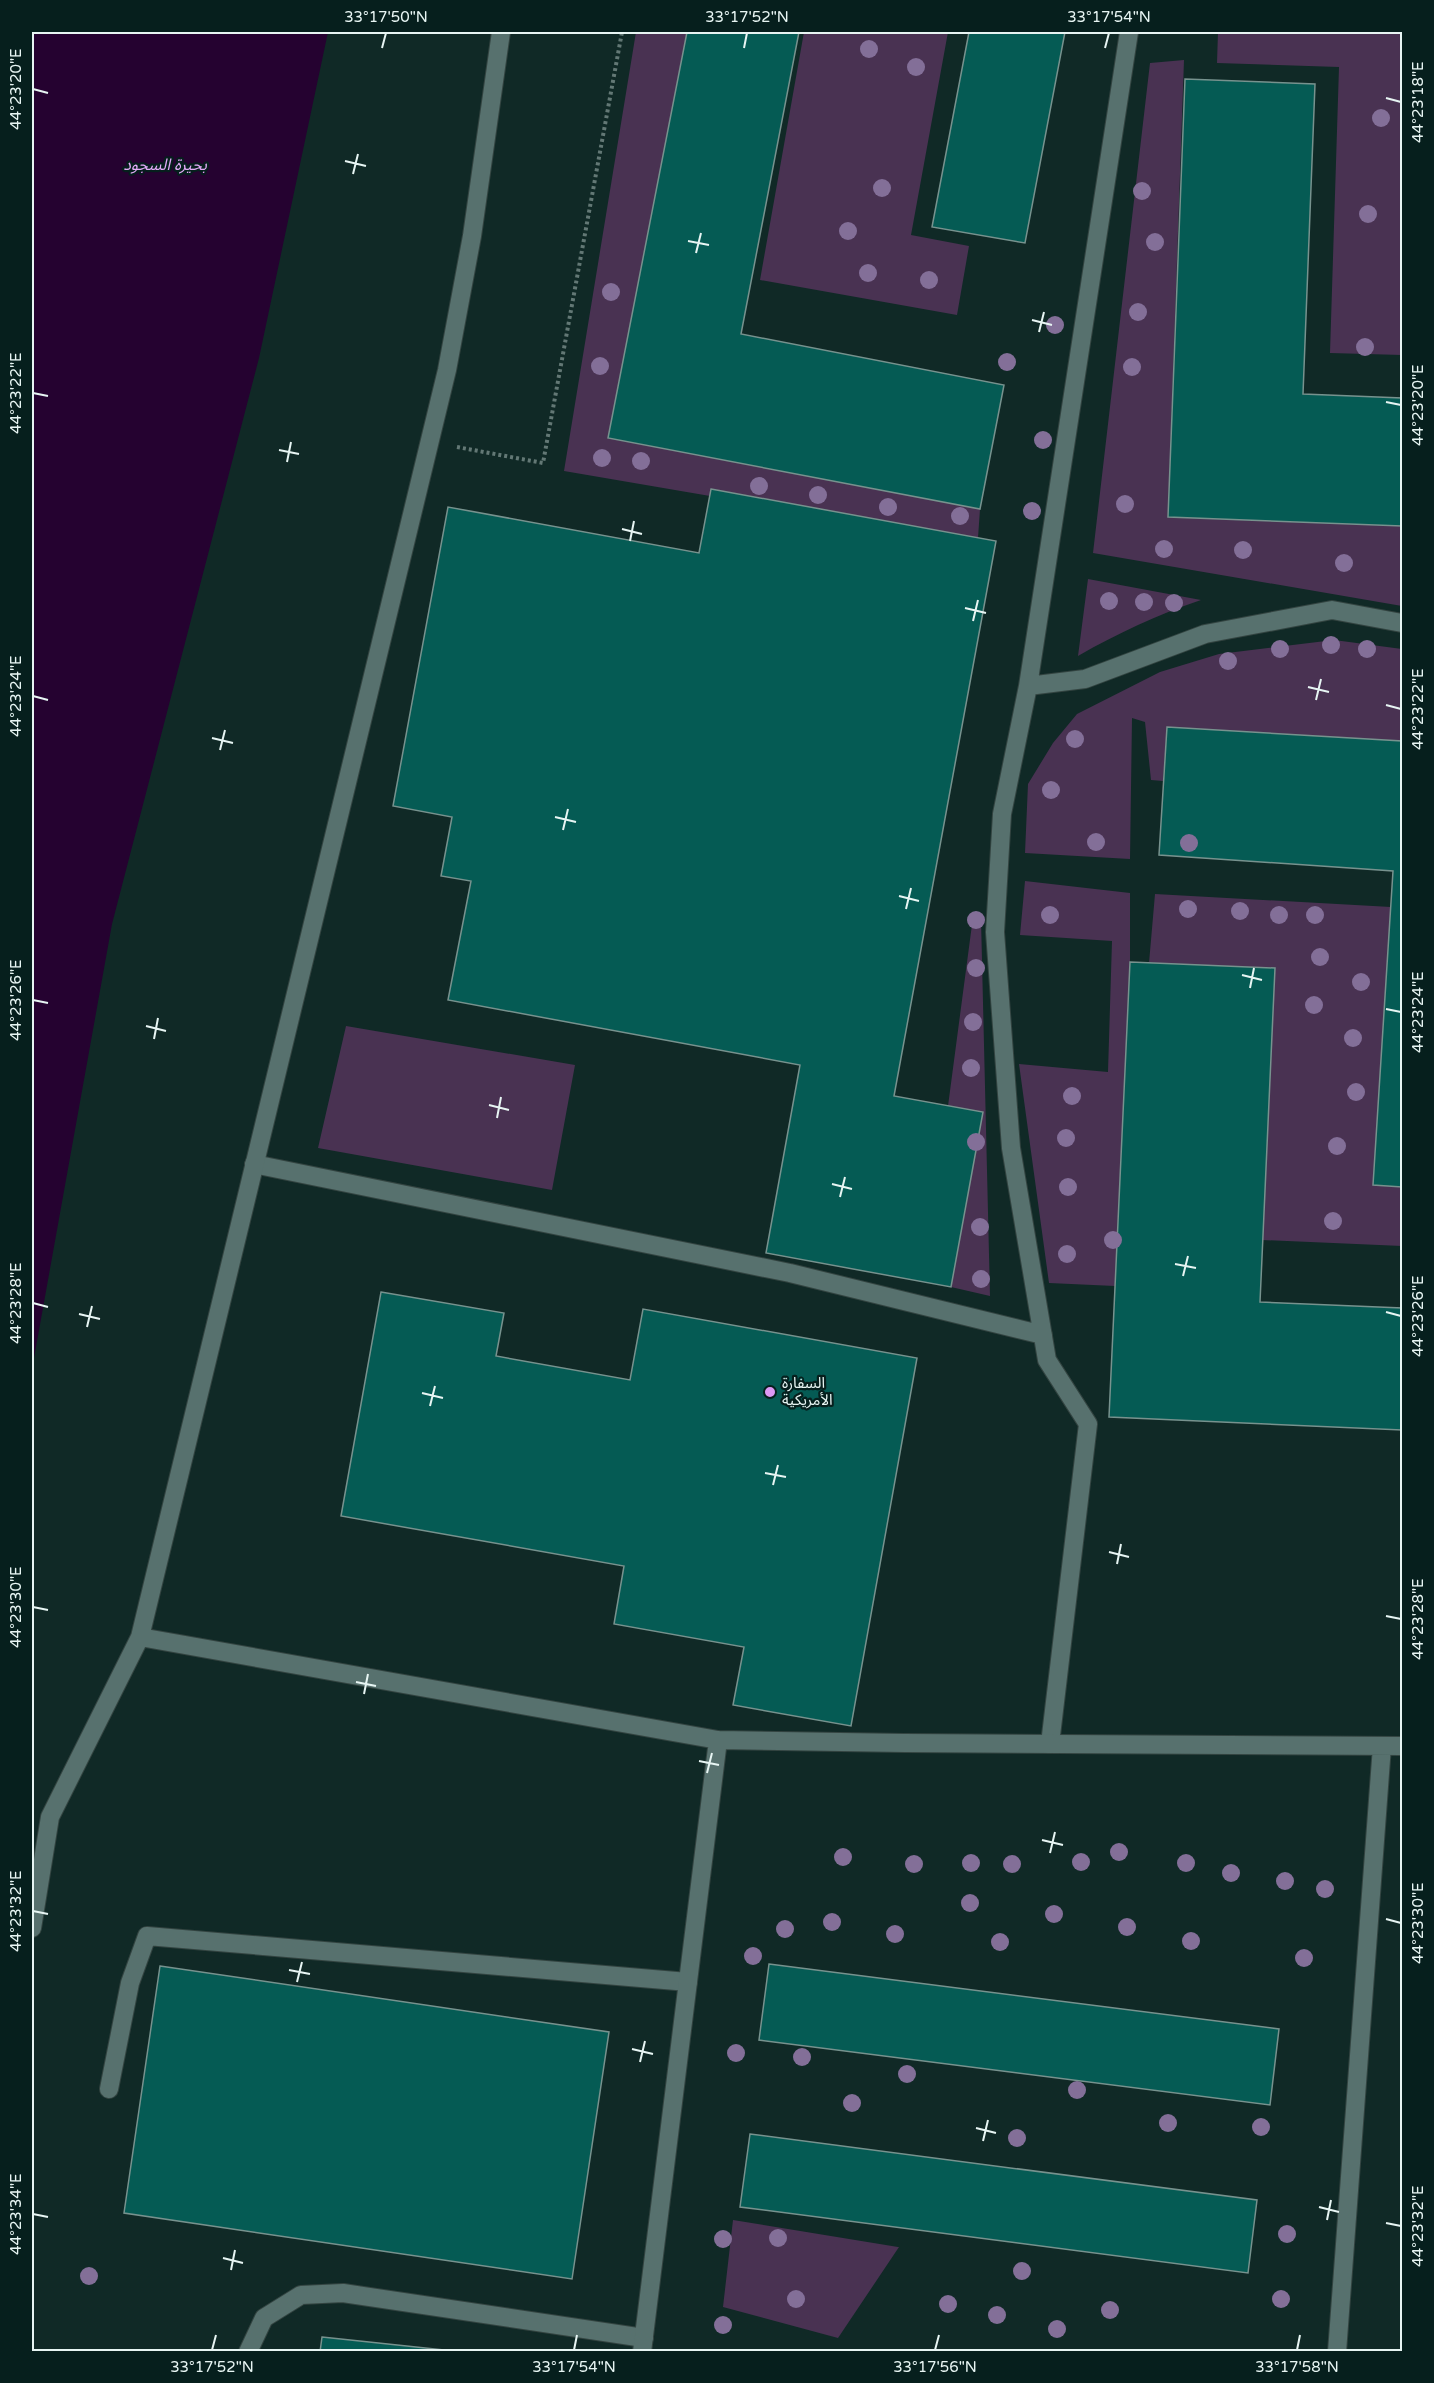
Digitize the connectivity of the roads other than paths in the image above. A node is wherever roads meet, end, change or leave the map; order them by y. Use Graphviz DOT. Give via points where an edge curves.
graph roads {
  1 [pos="501,32"];
  2 [pos="1129,32"];
  3 [pos="1402,623"];
  4 [pos="1028,686"];
  5 [pos="254,1164"];
  6 [pos="1042,1335"];
  7 [pos="140,1637"];
  8 [pos="718,1740"];
  9 [pos="1050,1744"];
  10 [pos="1382,1746"];
  11 [pos="1402,1746"];
  12 [pos="32,1928"];
  13 [pos="688,1982"];
  14 [pos="109,2089"];
  15 [pos="643,2345"];
  16 [pos="248,2352"];
  17 [pos="1337,2352"];
  1 -- 5 [label="street" via="472,236 447,370"];
  2 -- 4 [label="street"];
  3 -- 4 [label="street" via="1332,610 1205,634 1085,679"];
  4 -- 6 [label="street" via="1002,814 995,932 1011,1148"];
  5 -- 6 [label="street" via="790,1273"];
  5 -- 7 [label="street"];
  6 -- 9 [label="street" via="1047,1360 1088,1424"];
  7 -- 8 [label="street"];
  7 -- 12 [label="street" via="50,1817"];
  8 -- 9 [label="street"];
  8 -- 13 [label="street"];
  9 -- 10 [label="street"];
  10 -- 11 [label="street"];
  10 -- 17 [label="street"];
  13 -- 14 [label="street" via="147,1936 130,1983"];
  13 -- 15 [label="street"];
  15 -- 16 [label="street" via="343,2293 301,2295 264,2318"];
}
